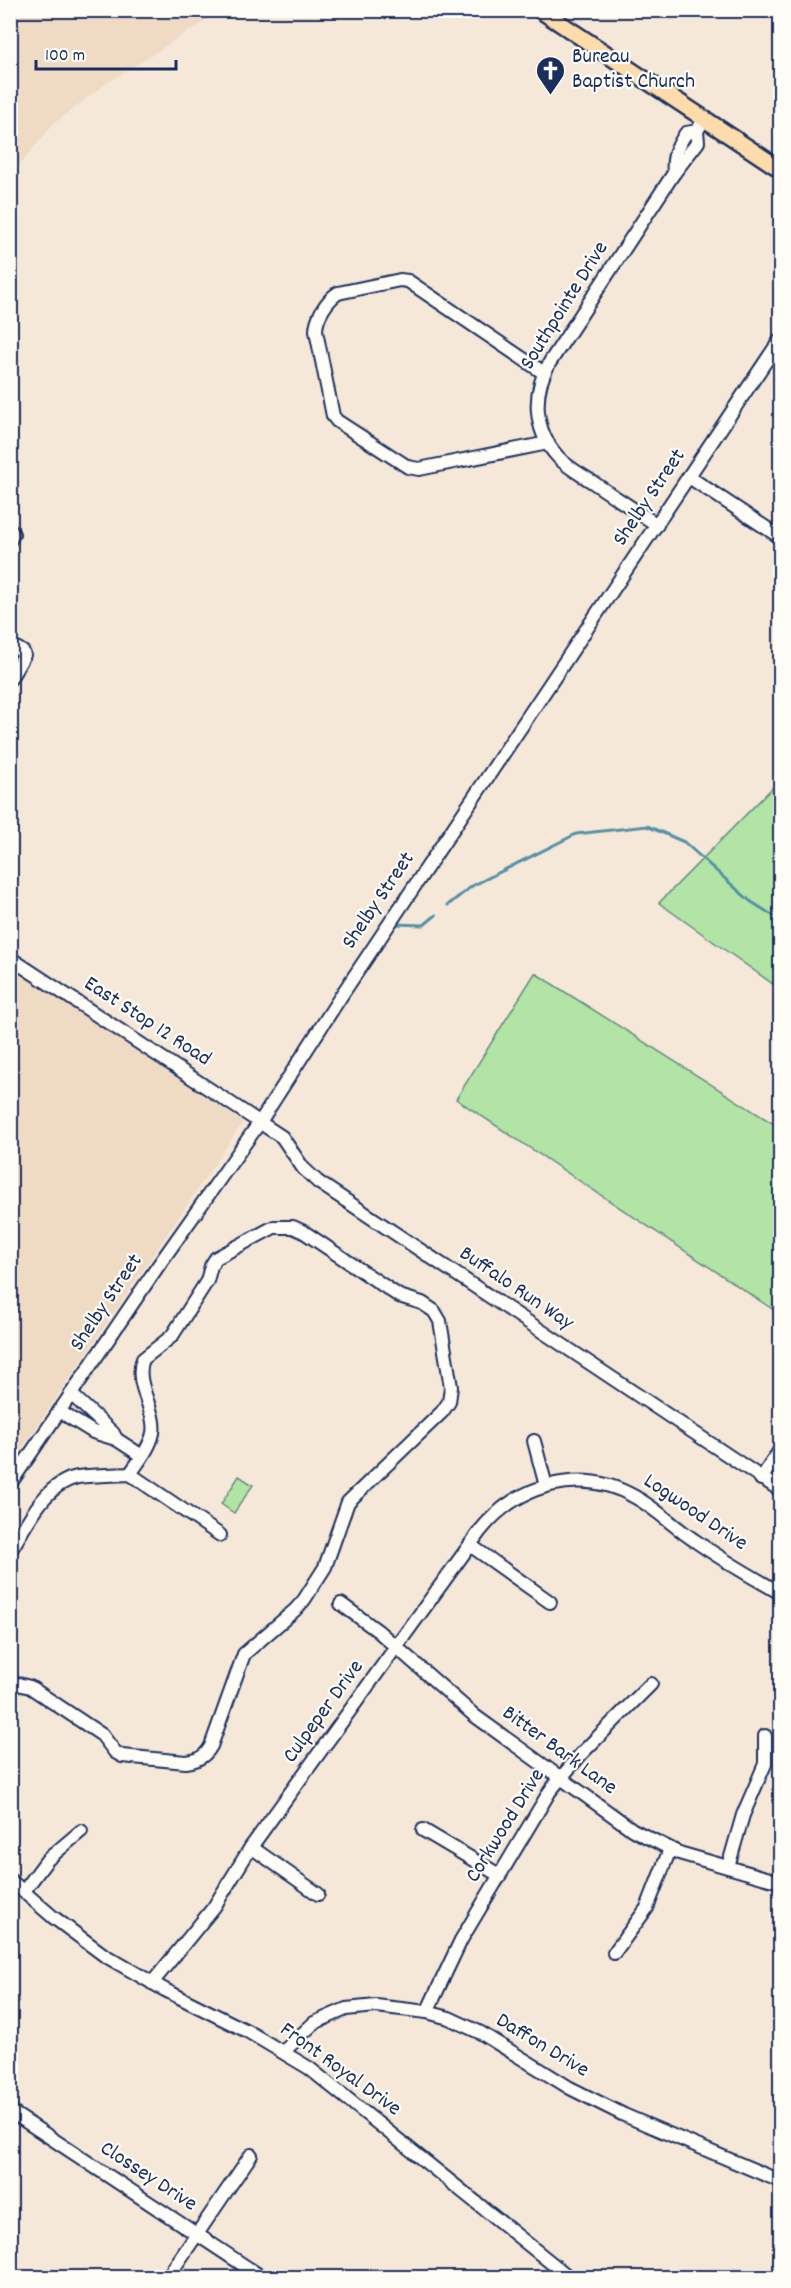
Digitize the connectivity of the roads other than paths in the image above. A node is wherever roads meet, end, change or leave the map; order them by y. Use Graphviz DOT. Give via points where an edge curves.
graph roads {
  1 [pos="540,10"];
  2 [pos="701,125"];
  3 [pos="780,169"];
  4 [pos="780,340"];
  5 [pos="544,373"];
  6 [pos="548,443"];
  7 [pos="689,477"];
  8 [pos="657,525"];
  9 [pos="10,529"];
  10 [pos="780,537"];
  11 [pos="10,540"];
  12 [pos="10,644"];
  13 [pos="10,679"];
  14 [pos="10,958"];
  15 [pos="260,1122"];
  16 [pos="71,1394"];
  17 [pos="59,1411"];
  18 [pos="116,1439"];
  19 [pos="534,1441"];
  20 [pos="780,1450"];
  21 [pos="142,1456"];
  22 [pos="130,1474"];
  23 [pos="761,1479"];
  24 [pos="10,1484"];
  25 [pos="546,1486"];
  26 [pos="780,1490"];
  27 [pos="220,1535"];
  28 [pos="470,1545"];
  29 [pos="10,1551"];
  30 [pos="780,1593"];
  31 [pos="550,1602"];
  32 [pos="341,1604"];
  33 [pos="397,1647"];
  34 [pos="10,1682"];
  35 [pos="651,1684"];
  36 [pos="765,1736"];
  37 [pos="560,1778"];
  38 [pos="423,1830"];
  39 [pos="81,1831"];
  40 [pos="252,1847"];
  41 [pos="670,1849"];
  42 [pos="728,1867"];
  43 [pos="499,1875"];
  44 [pos="10,1880"];
  45 [pos="780,1882"];
  46 [pos="24,1891"];
  47 [pos="318,1894"];
  48 [pos="614,1953"];
  49 [pos="152,1983"];
  50 [pos="427,2013"];
  51 [pos="283,2052"];
  52 [pos="10,2111"];
  53 [pos="251,2155"];
  54 [pos="780,2181"];
  55 [pos="197,2234"];
  56 [pos="167,2277"];
  57 [pos="263,2277"];
  58 [pos="570,2277"];
  1 -- 2 [label="main road"];
  2 -- 3 [label="main road"];
  2 -- 5 [label="street, Southpointe Drive" via="698,142"];
  4 -- 7 [label="street, Shelby Street"];
  5 -- 6 [label="street, Southpointe Drive" via="538,411"];
  5 -- 6 [label="street" via="408,281 336,294 318,317 316,328 331,412 337,421 408,467"];
  6 -- 8 [label="street, Southpointe Drive" via="565,463"];
  7 -- 8 [label="street, Shelby Street"];
  7 -- 10 [label="street"];
  8 -- 15 [label="street, Shelby Street"];
  9 -- 11 [label="street"];
  12 -- 13 [label="street" via="24,655"];
  14 -- 15 [label="street, East Stop 12 Road"];
  15 -- 16 [label="street, Shelby Street"];
  15 -- 23 [label="street, Buffalo Run Way" via="282,1137 318,1182"];
  16 -- 17 [label="street, Shelby Street"];
  16 -- 18 [label="street"];
  17 -- 18 [label="street" via="93,1432"];
  17 -- 24 [label="street, Shelby Street"];
  18 -- 21 [label="street"];
  19 -- 25 [label="street"];
  20 -- 23 [label="street"];
  21 -- 22 [label="street"];
  21 -- 34 [label="street" via="153,1430 140,1375 142,1361 172,1336 207,1281 216,1258 274,1227 299,1230 399,1296 431,1308 440,1321 452,1387 449,1402 348,1502 325,1567 304,1600 243,1654 204,1756 189,1761 122,1756 102,1735 48,1699 25,1685"];
  22 -- 27 [label="street"];
  22 -- 29 [label="street" via="78,1477 57,1486"];
  23 -- 26 [label="street, Buffalo Run Way"];
  25 -- 28 [label="street, Culpeper Drive" via="504,1507"];
  25 -- 30 [label="street, Logwood Drive" via="580,1481 623,1490 714,1554"];
  28 -- 31 [label="street"];
  28 -- 33 [label="street, Culpeper Drive"];
  32 -- 33 [label="street, Bitter Bark Lane"];
  33 -- 37 [label="street, Bitter Bark Lane" via="475,1716"];
  33 -- 40 [label="street, Culpeper Drive"];
  35 -- 37 [label="street, Corkwood Drive"];
  36 -- 42 [label="street" via="765,1764 743,1815"];
  37 -- 41 [label="street, Bitter Bark Lane" via="633,1830"];
  37 -- 43 [label="street, Corkwood Drive"];
  38 -- 43 [label="street"];
  39 -- 46 [label="street" via="47,1860"];
  40 -- 47 [label="street"];
  40 -- 49 [label="street, Culpeper Drive" via="214,1907"];
  41 -- 42 [label="street, Bitter Bark Lane"];
  41 -- 48 [label="street" via="647,1908"];
  42 -- 45 [label="street, Bitter Bark Lane"];
  43 -- 50 [label="street, Corkwood Drive" via="457,1948"];
  44 -- 46 [label="street, Front Royal Drive"];
  46 -- 49 [label="street, Front Royal Drive" via="87,1943"];
  49 -- 51 [label="street, Front Royal Drive"];
  50 -- 51 [label="street, Daffon Drive" via="376,2006 346,2010 314,2023"];
  50 -- 54 [label="street, Daffon Drive" via="481,2033 570,2088 624,2115"];
  51 -- 58 [label="street, Front Royal Drive" via="328,2082"];
  52 -- 55 [label="street, Clossey Drive"];
  53 -- 55 [label="street"];
  55 -- 56 [label="street"];
  55 -- 57 [label="street, Clossey Drive"];
}
